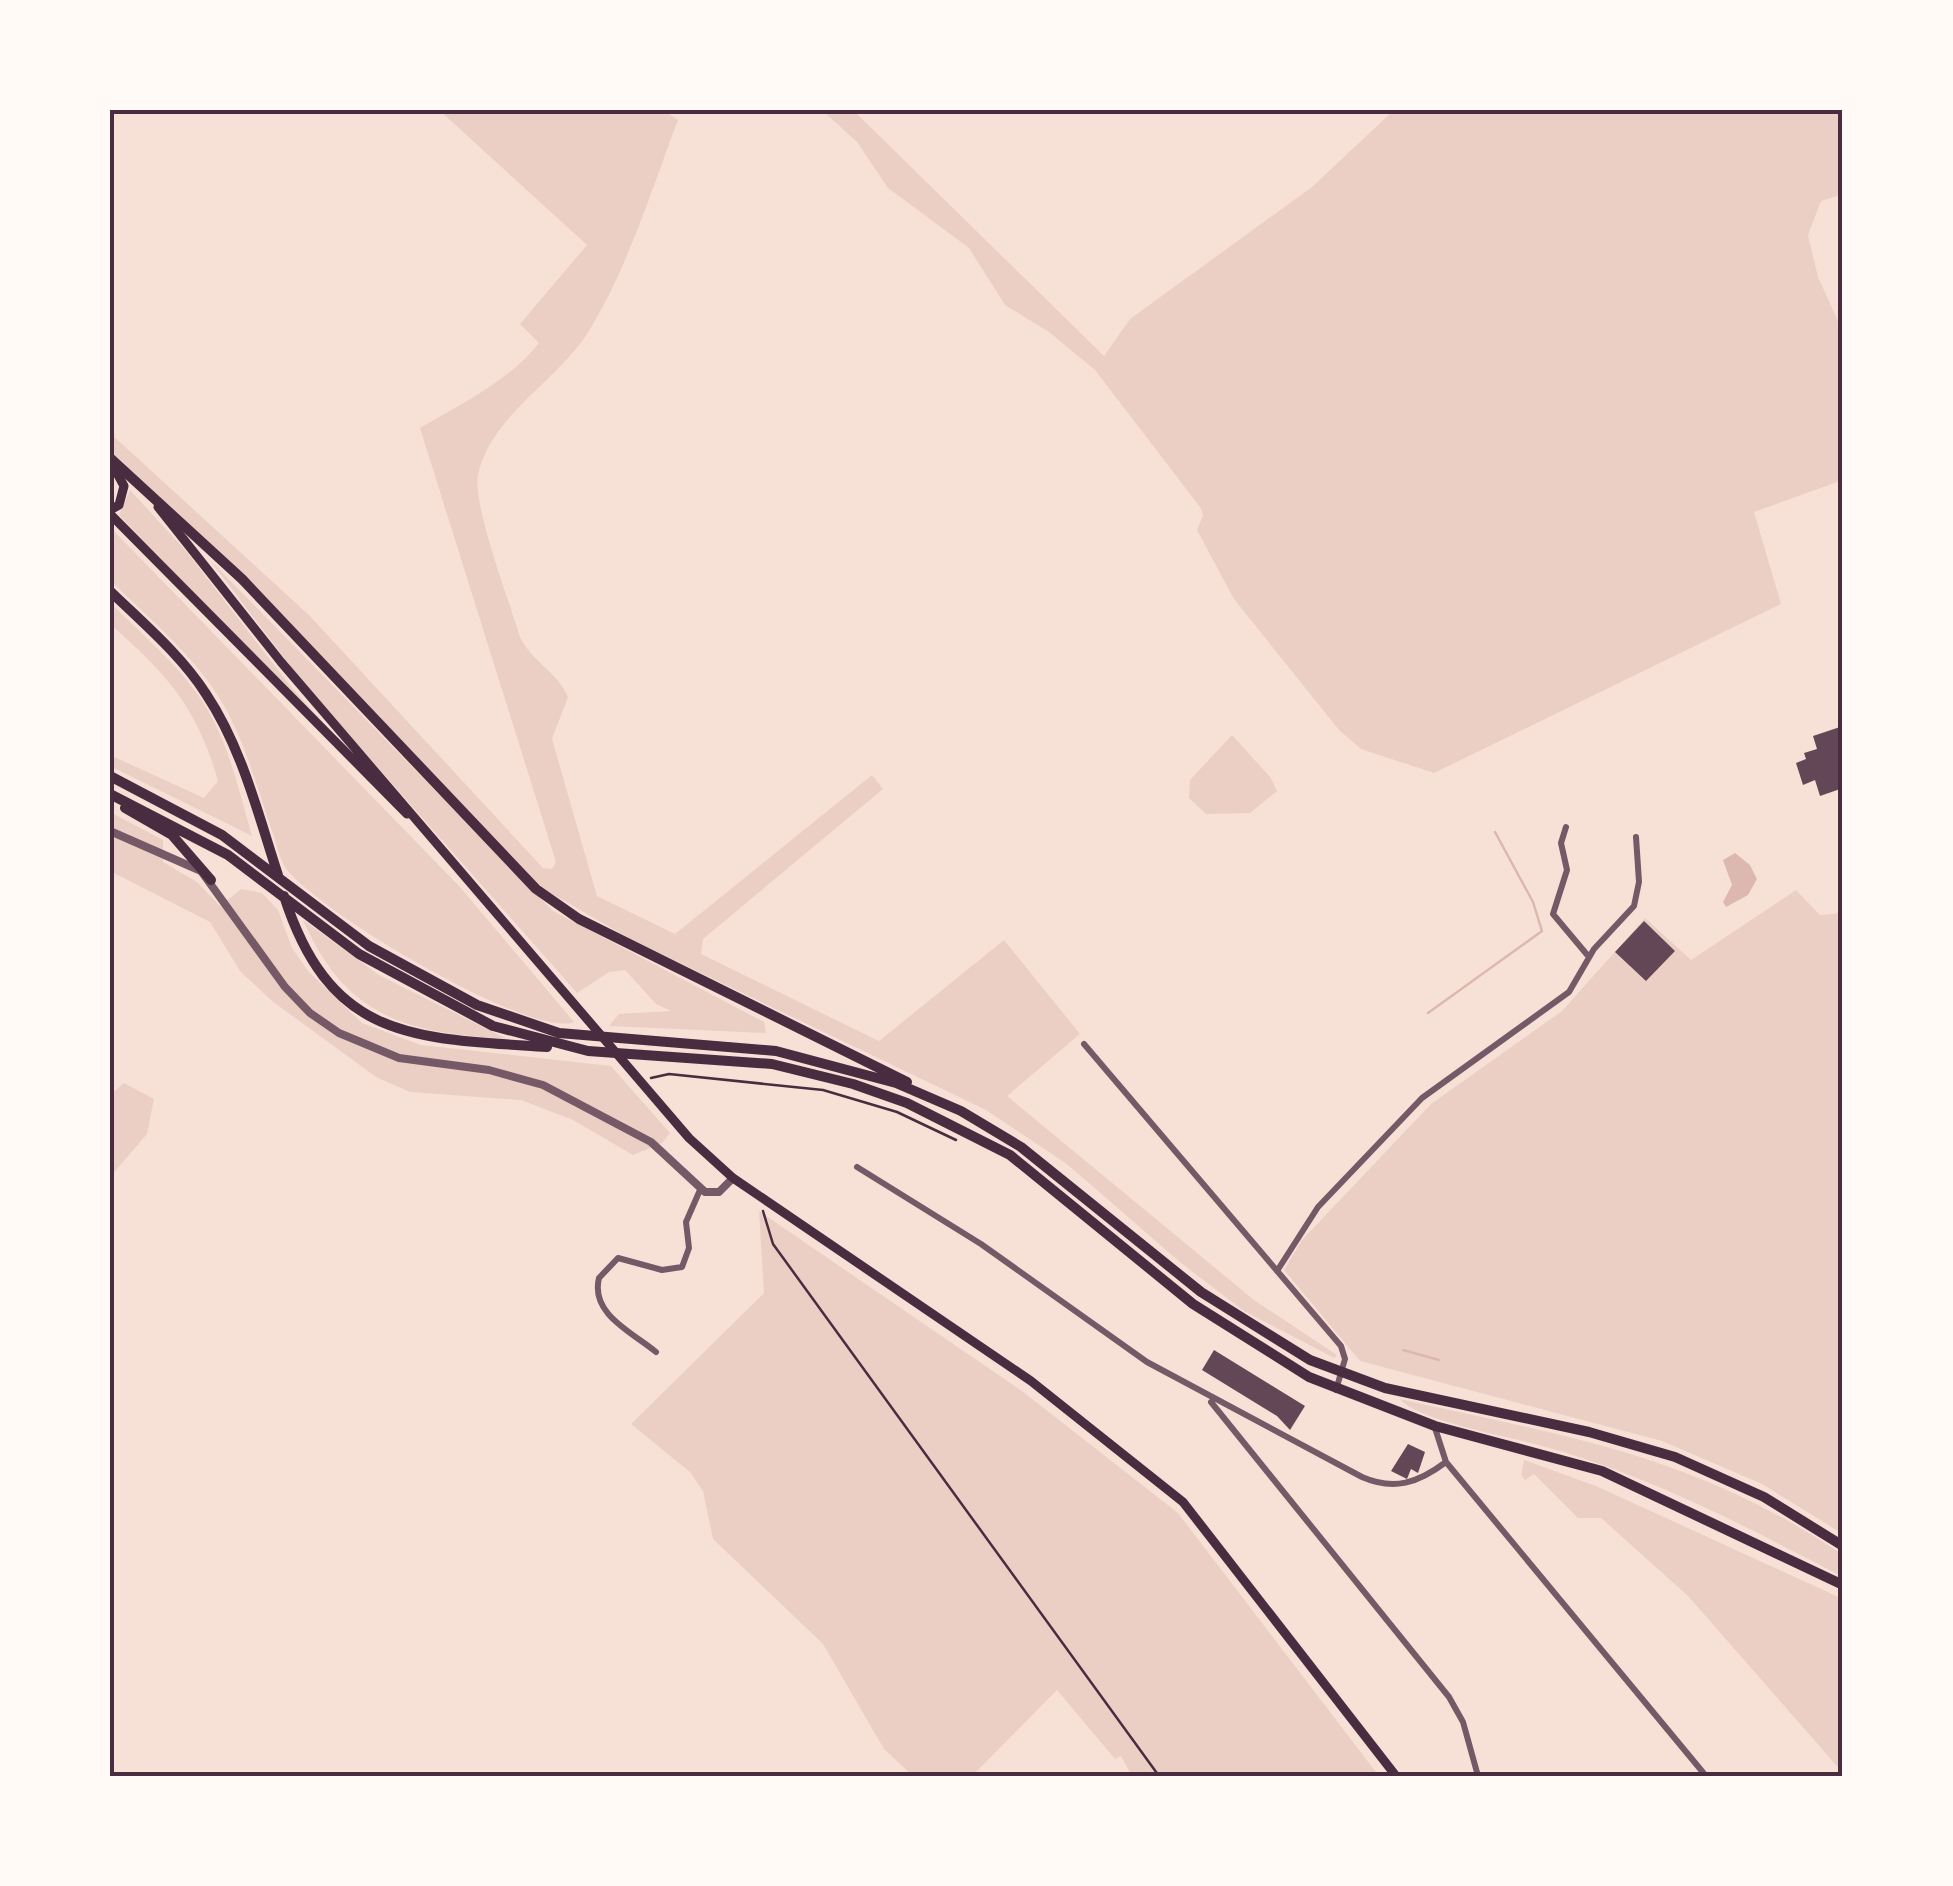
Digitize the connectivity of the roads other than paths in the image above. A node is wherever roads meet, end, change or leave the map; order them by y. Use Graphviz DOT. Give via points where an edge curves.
graph roads {
  1 [pos="110,460"];
  2 [pos="129,475"];
  3 [pos="110,512"];
  4 [pos="110,591"];
  5 [pos="110,776"];
  6 [pos="110,797"];
  7 [pos="421,825"];
  8 [pos="1566,827"];
  9 [pos="110,831"];
  10 [pos="1636,837"];
  11 [pos="211,880"];
  12 [pos="1589,957"];
  13 [pos="1084,1044"];
  14 [pos="588,1050"];
  15 [pos="942,1103"];
  16 [pos="857,1167"];
  17 [pos="733,1178"];
  18 [pos="700,1190"];
  19 [pos="1277,1271"];
  20 [pos="656,1352"];
  21 [pos="1342,1374"];
  22 [pos="1336,1390"];
  23 [pos="1207,1397"];
  24 [pos="1246,1417"];
  25 [pos="1435,1426"];
  26 [pos="1234,1431"];
  27 [pos="1446,1462"];
  28 [pos="1843,1546"];
  29 [pos="1843,1584"];
  30 [pos="1396,1776"];
  31 [pos="1478,1776"];
  32 [pos="1706,1776"];
  1 -- 2 [label="highway"];
  1 -- 3 [label="main road" via="124,486"];
  2 -- 7 [label="main road"];
  2 -- 15 [label="highway" via="261,598 536,889 579,919"];
  3 -- 7 [label="main road" via="381,793"];
  4 -- 14 [label="highway" via="200,685 230,736 298,934 335,990 395,1029 456,1042"];
  5 -- 15 [label="highway" via="222,835 391,960 501,1016 586,1037 790,1054 879,1077"];
  6 -- 11 [label="highway" via="172,835"];
  6 -- 14 [label="highway" via="228,856 359,954 427,993 511,1032"];
  7 -- 17 [label="main road" via="624,1064"];
  8 -- 12 [label="street" via="1561,843 1567,870 1553,914"];
  9 -- 11 [label="street"];
  10 -- 12 [label="street" via="1634,906"];
  11 -- 18 [label="street" via="276,976 330,1028 399,1058 543,1085 652,1142"];
  12 -- 19 [label="street" via="1565,996 1412,1108 1314,1210"];
  13 -- 19 [label="street"];
  14 -- 22 [label="highway" via="772,1064 853,1084 950,1122 1043,1179 1213,1319"];
  15 -- 21 [label="highway" via="1048,1166 1240,1320"];
  16 -- 23 [label="street" via="981,1244 1105,1336"];
  17 -- 18 [label="street" via="720,1192"];
  17 -- 30 [label="main road" via="1031,1381 1182,1502"];
  18 -- 20 [label="street" via="686,1222 690,1248 682,1267 662,1270 618,1258 598,1278 604,1310"];
  19 -- 21 [label="street" via="1341,1346"];
  21 -- 22 [label="street"];
  21 -- 28 [label="highway" via="1658,1451 1737,1483"];
  22 -- 25 [label="highway"];
  23 -- 24 [label="street"];
  23 -- 26 [label="street"];
  24 -- 26 [label="street"];
  24 -- 27 [label="street" via="1375,1482 1413,1482"];
  25 -- 27 [label="street"];
  25 -- 29 [label="highway" via="1602,1472"];
  26 -- 31 [label="street" via="1449,1697"];
  27 -- 32 [label="street"];
}
